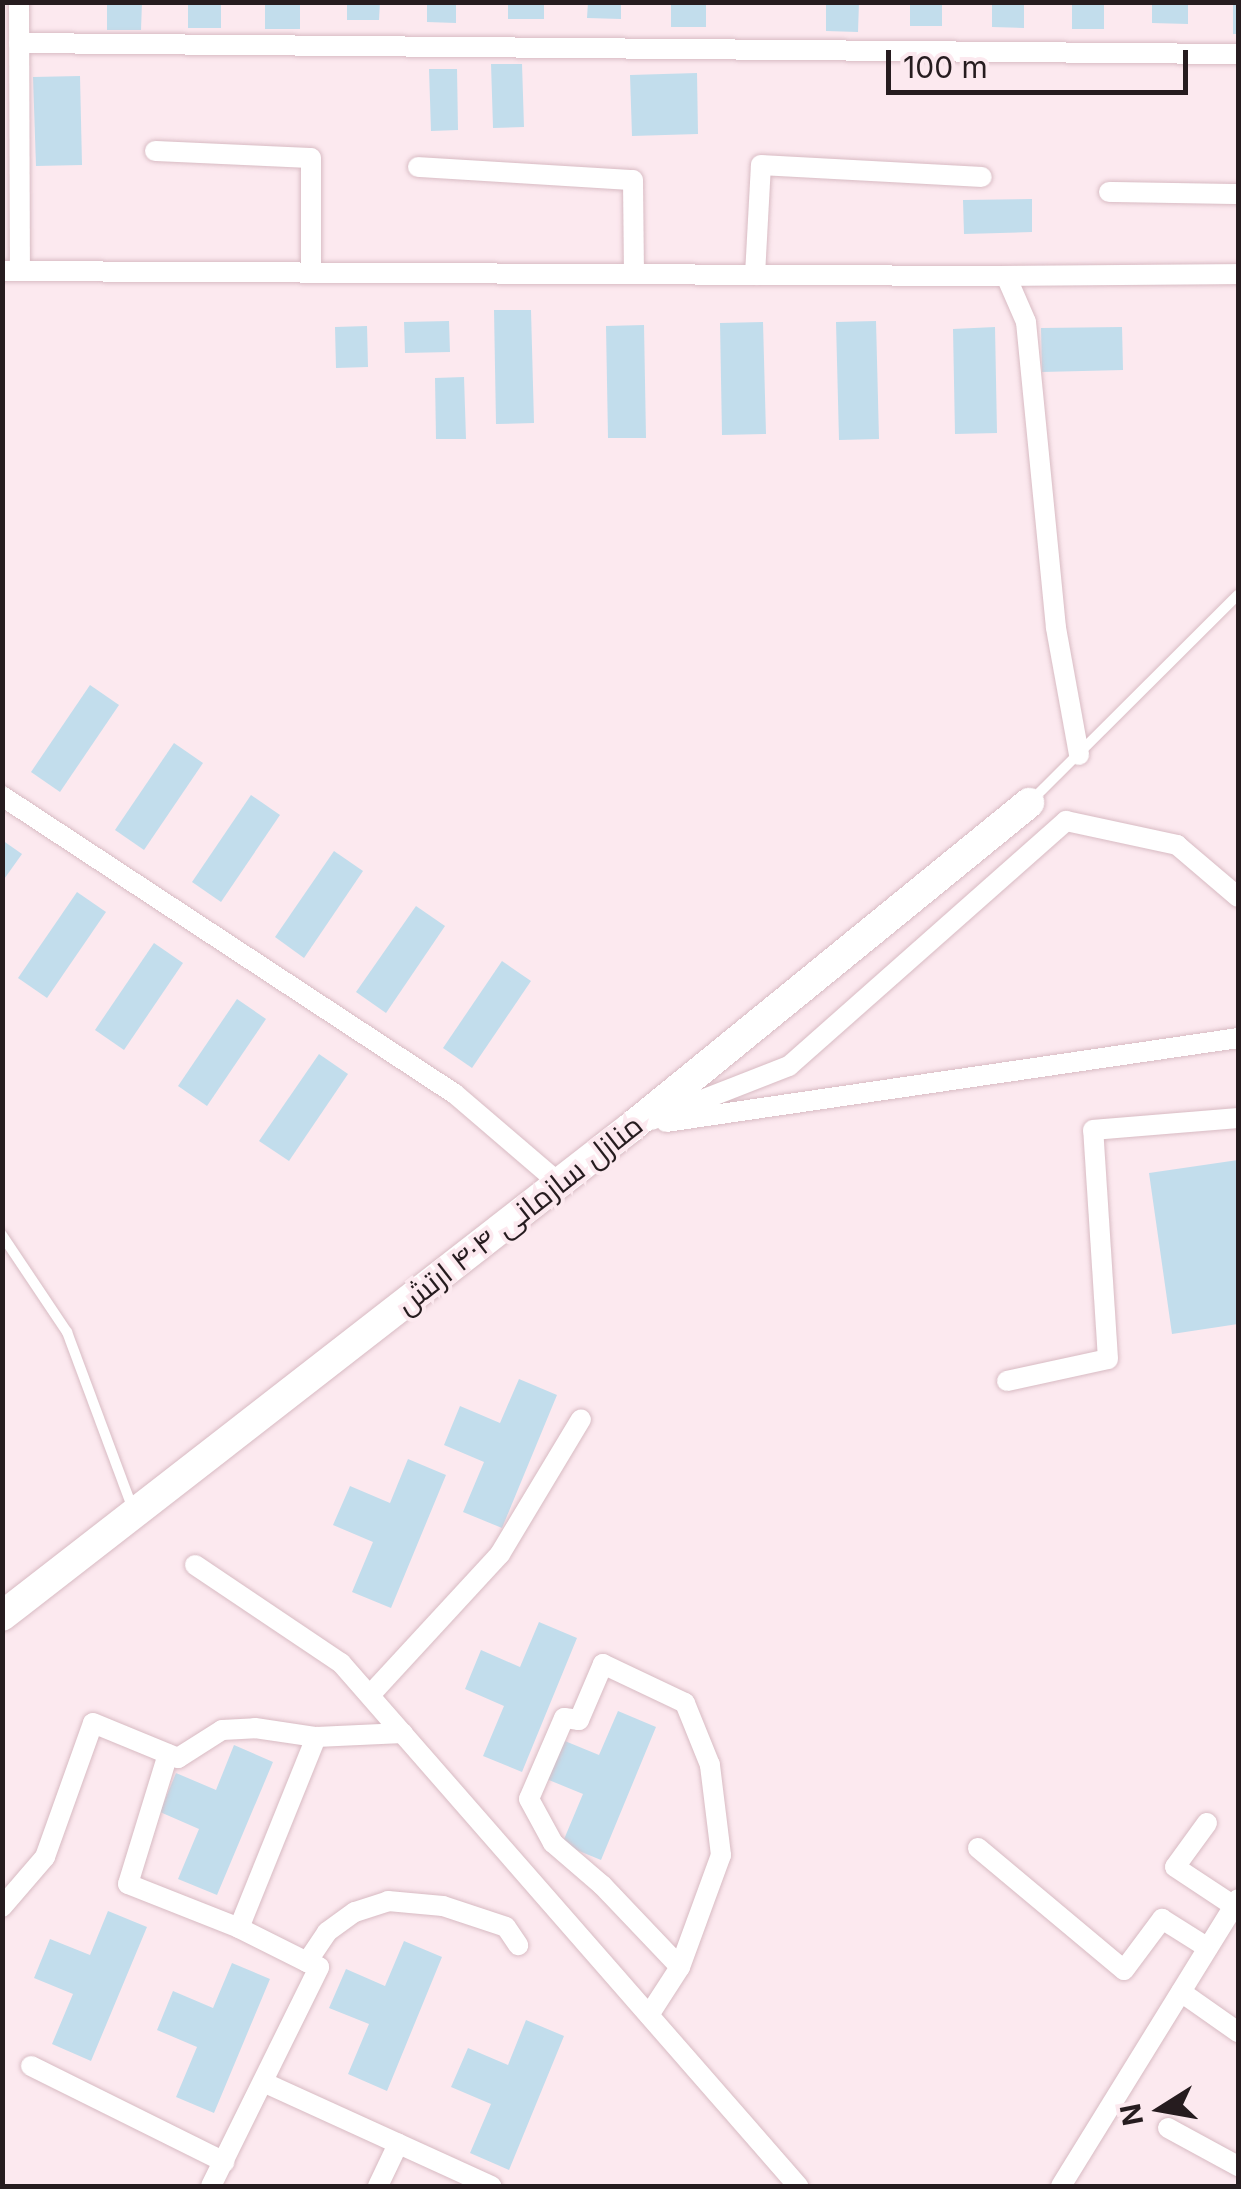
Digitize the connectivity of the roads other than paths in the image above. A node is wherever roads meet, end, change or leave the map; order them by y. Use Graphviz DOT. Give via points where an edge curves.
graph roads {
  1 [pos="20,2"];
  2 [pos="20,43"];
  3 [pos="1238,54"];
  4 [pos="154,150"];
  5 [pos="418,167"];
  6 [pos="982,177"];
  7 [pos="1109,192"];
  8 [pos="1238,194"];
  9 [pos="11,271"];
  10 [pos="311,273"];
  11 [pos="634,274"];
  12 [pos="1238,274"];
  13 [pos="755,275"];
  14 [pos="1006,276"];
  15 [pos="1238,594"];
  16 [pos="1079,756"];
  17 [pos="2,796"];
  18 [pos="1029,802"];
  19 [pos="1238,898"];
  20 [pos="1238,1038"];
  21 [pos="1238,1118"];
  22 [pos="630,1128"];
  23 [pos="559,1183"];
  24 [pos="2,1235"];
  25 [pos="1007,1381"];
  26 [pos="581,1419"];
  27 [pos="135,1515"];
  28 [pos="195,1565"];
  29 [pos="2,1616"];
  30 [pos="370,1696"];
  31 [pos="403,1733"];
  32 [pos="316,1738"];
  33 [pos="168,1754"];
  34 [pos="1207,1823"];
  35 [pos="978,1848"];
  36 [pos="1236,1903"];
  37 [pos="2,1907"];
  38 [pos="1221,1927"];
  39 [pos="239,1928"];
  40 [pos="1238,1942"];
  41 [pos="518,1945"];
  42 [pos="1208,1948"];
  43 [pos="307,1962"];
  44 [pos="680,1966"];
  45 [pos="1181,1992"];
  46 [pos="649,2015"];
  47 [pos="1238,2032"];
  48 [pos="31,2066"];
  49 [pos="263,2082"];
  50 [pos="1168,2128"];
  51 [pos="398,2144"];
  52 [pos="224,2162"];
  53 [pos="1238,2166"];
  54 [pos="210,2186"];
  55 [pos="378,2186"];
  56 [pos="491,2186"];
  57 [pos="798,2186"];
  58 [pos="1061,2186"];
  1 -- 2 [label="street"];
  2 -- 3 [label="street"];
  2 -- 9 [label="street"];
  4 -- 10 [label="street" via="311,158"];
  5 -- 11 [label="street" via="633,180"];
  6 -- 13 [label="street" via="762,164"];
  7 -- 8 [label="street"];
  9 -- 10 [label="street"];
  10 -- 11 [label="street"];
  11 -- 13 [label="street"];
  12 -- 14 [label="street"];
  13 -- 14 [label="street"];
  14 -- 16 [label="street" via="1026,322 1056,628"];
  15 -- 16 [label="lane"];
  16 -- 18 [label="lane"];
  17 -- 23 [label="street" via="455,1094"];
  18 -- 22 [label="street, منازل سازمانی ۴۰۴ ارتش"];
  19 -- 22 [label="street" via="1177,846 1066,820 789,1066"];
  20 -- 22 [label="street"];
  21 -- 25 [label="street" via="1093,1130 1108,1359"];
  22 -- 23 [label="street, منازل سازمانی ۴۰۴ ارتش"];
  23 -- 27 [label="street, منازل سازمانی ۴۰۴ ارتش"];
  24 -- 27 [label="lane" via="67,1332"];
  26 -- 30 [label="street" via="500,1554"];
  27 -- 29 [label="street, منازل سازمانی ۴۰۴ ارتش"];
  28 -- 30 [label="street" via="341,1662"];
  30 -- 31 [label="street"];
  31 -- 32 [label="street"];
  31 -- 46 [label="street"];
  32 -- 33 [label="street" via="222,1730 178,1758"];
  32 -- 39 [label="street"];
  33 -- 37 [label="street" via="93,1723 45,1857"];
  33 -- 39 [label="street" via="128,1884"];
  34 -- 36 [label="street" via="1176,1866"];
  35 -- 42 [label="street" via="1124,1970 1162,1919"];
  36 -- 38 [label="street"];
  38 -- 40 [label="street"];
  38 -- 42 [label="street"];
  39 -- 43 [label="street"];
  41 -- 43 [label="street" via="506,1927 443,1906 388,1901 355,1912 327,1932"];
  42 -- 45 [label="street"];
  43 -- 49 [label="street" via="319,1967"];
  44 -- 44 [label="street" via="721,1854 710,1765 685,1703 603,1664 579,1720 564,1718 529,1799 553,1842"];
  44 -- 46 [label="street"];
  45 -- 47 [label="street"];
  45 -- 58 [label="street"];
  46 -- 57 [label="street"];
  48 -- 52 [label="street"];
  49 -- 51 [label="street"];
  49 -- 52 [label="street"];
  50 -- 53 [label="street"];
  51 -- 55 [label="street"];
  51 -- 56 [label="street"];
  52 -- 54 [label="street"];
}
